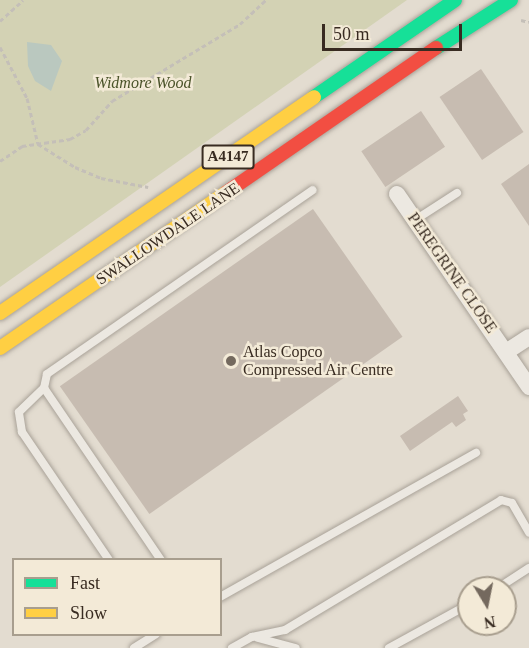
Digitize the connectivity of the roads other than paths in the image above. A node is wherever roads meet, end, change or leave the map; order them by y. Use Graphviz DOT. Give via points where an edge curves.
graph roads {
  1 [pos="431,0"];
  2 [pos="455,0"];
  3 [pos="515,6"];
  4 [pos="321,91"];
  5 [pos="313,190"];
  6 [pos="457,193"];
  7 [pos="397,194"];
  8 [pos="415,220"];
  9 [pos="0,313"];
  10 [pos="529,337"];
  11 [pos="0,348"];
  12 [pos="506,352"];
  13 [pos="529,387"];
  14 [pos="44,388"];
  15 [pos="476,453"];
  16 [pos="529,532"];
  17 [pos="109,558"];
  18 [pos="160,558"];
  19 [pos="222,596"];
  20 [pos="457,611"];
  21 [pos="153,636"];
  22 [pos="252,637"];
  23 [pos="134,648"];
  24 [pos="232,648"];
  25 [pos="296,648"];
  26 [pos="389,648"];
  1 -- 4 [label="main road, SWALLOWDALE LANE"];
  2 -- 4 [label="main road, SWALLOWDALE LANE / A4147"];
  3 -- 11 [label="main road, SWALLOWDALE LANE / A4147" via="453,36"];
  4 -- 9 [label="main road, SWALLOWDALE LANE / A4147"];
  5 -- 14 [label="lane" via="47,374"];
  6 -- 8 [label="lane"];
  7 -- 8 [label="street, PEREGRINE CLOSE"];
  8 -- 12 [label="street, PEREGRINE CLOSE"];
  10 -- 12 [label="street"];
  12 -- 13 [label="street, PEREGRINE CLOSE"];
  14 -- 17 [label="lane" via="24,404 19,412 19,426"];
  14 -- 18 [label="lane"];
  15 -- 19 [label="lane"];
  16 -- 22 [label="lane" via="512,503 501,500 285,630"];
  20 -- 26 [label="lane"];
  21 -- 23 [label="lane"];
  22 -- 24 [label="lane"];
  22 -- 25 [label="lane" via="283,641"];
}
